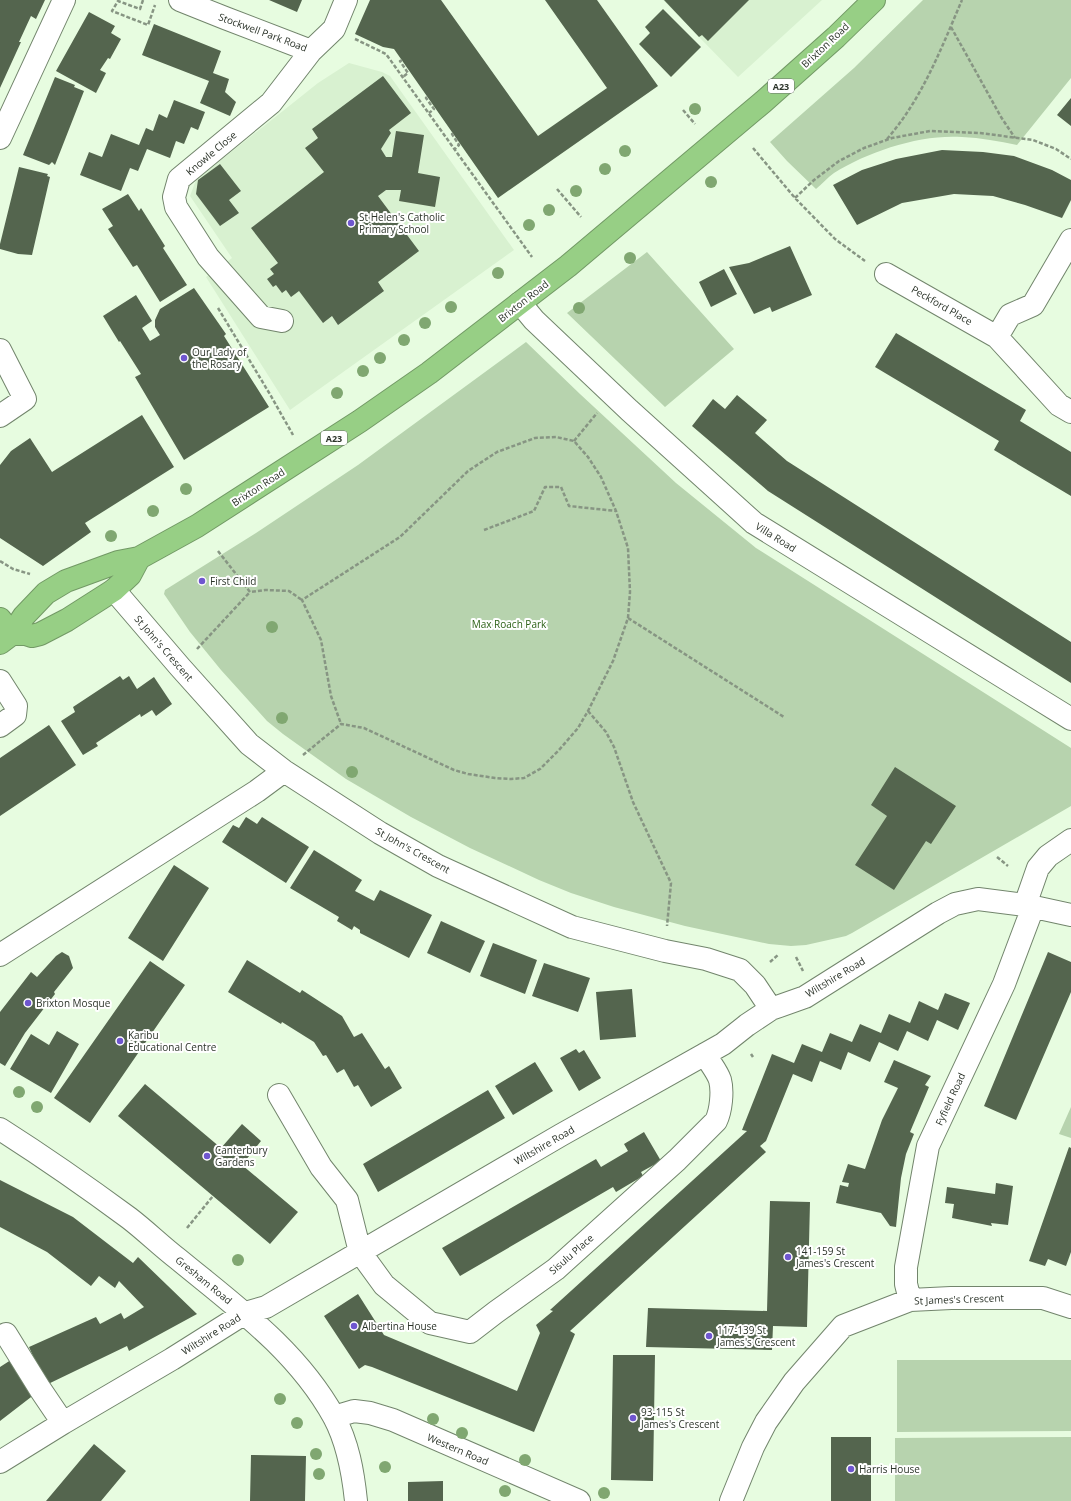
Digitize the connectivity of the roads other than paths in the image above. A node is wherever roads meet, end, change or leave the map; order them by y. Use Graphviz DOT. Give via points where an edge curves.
graph roads {
  1 [pos="64,0"];
  2 [pos="180,0"];
  3 [pos="346,0"];
  4 [pos="874,0"];
  5 [pos="311,50"];
  6 [pos="0,138"];
  7 [pos="1071,240"];
  8 [pos="886,274"];
  9 [pos="520,304"];
  10 [pos="282,321"];
  11 [pos="997,337"];
  12 [pos="0,350"];
  13 [pos="1071,412"];
  14 [pos="0,416"];
  15 [pos="139,558"];
  16 [pos="114,590"];
  17 [pos="4,632"];
  18 [pos="0,681"];
  19 [pos="1071,719"];
  20 [pos="0,726"];
  21 [pos="284,771"];
  22 [pos="1071,840"];
  23 [pos="1029,906"];
  24 [pos="1071,915"];
  25 [pos="0,955"];
  26 [pos="771,1009"];
  27 [pos="705,1054"];
  28 [pos="279,1095"];
  29 [pos="0,1129"];
  30 [pos="360,1252"];
  31 [pos="910,1300"];
  32 [pos="1071,1307"];
  33 [pos="245,1313"];
  34 [pos="6,1334"];
  35 [pos="334,1417"];
  36 [pos="63,1423"];
  37 [pos="0,1462"];
  38 [pos="356,1501"];
  39 [pos="579,1501"];
  40 [pos="731,1501"];
  1 -- 6 [label="street"];
  2 -- 5 [label="street, Stockwell Park Road"];
  3 -- 5 [label="street, Stockwell Park Road" via="334,30"];
  4 -- 9 [label="highway, Brixton Road / A23" via="763,102"];
  5 -- 10 [label="street, Knowle Close" via="272,103 179,179 174,197 176,207 218,268 261,317"];
  7 -- 11 [label="street" via="1033,306 1010,315"];
  8 -- 11 [label="street, Peckford Place"];
  9 -- 15 [label="highway, Brixton Road / A23" via="360,421 198,526"];
  9 -- 19 [label="street, Villa Road" via="623,405 754,523"];
  11 -- 13 [label="street, Peckford Place" via="1059,405"];
  12 -- 14 [label="street" via="25,399"];
  15 -- 16 [label="highway, Brixton Road / A23" via="130,575"];
  15 -- 17 [label="highway, Brixton Road / A23" via="118,562 66,581 46,593"];
  16 -- 17 [label="highway, Brixton Road / A23" via="40,634 32,636"];
  16 -- 21 [label="street, St John's Crescent" via="249,744"];
  18 -- 20 [label="street" via="16,706 15,715"];
  21 -- 25 [label="street" via="257,791"];
  21 -- 26 [label="street, St John's Crescent" via="380,833 438,866 572,927 706,959 740,970 755,985"];
  22 -- 23 [label="street" via="1048,856 1038,868"];
  23 -- 24 [label="street, Wiltshire Road"];
  23 -- 26 [label="street, Wiltshire Road" via="978,899 955,904 805,996"];
  23 -- 31 [label="street, Fyfield Road" via="1004,984 928,1146 906,1267 906,1284"];
  26 -- 27 [label="street, Wiltshire Road"];
  27 -- 30 [label="street, Wiltshire Road"];
  27 -- 30 [label="street, Sisulu Place" via="720,1080 720,1113 716,1121 556,1269 470,1332 430,1323 384,1285"];
  28 -- 30 [label="street" via="321,1167 347,1200"];
  29 -- 33 [label="street, Gresham Road" via="36,1151 130,1219"];
  30 -- 33 [label="street, Wiltshire Road" via="266,1307"];
  31 -- 32 [label="street, St James's Crescent" via="1043,1298"];
  31 -- 40 [label="street, St James's Crescent" via="843,1326 794,1382 766,1422"];
  33 -- 35 [label="street, Gresham Road" via="307,1376"];
  33 -- 36 [label="street, Wiltshire Road"];
  34 -- 36 [label="street"];
  35 -- 38 [label="street, Gresham Road" via="350,1456"];
  35 -- 39 [label="street, Western Road" via="354,1411 375,1414"];
  36 -- 37 [label="street, Wiltshire Road"];
}
